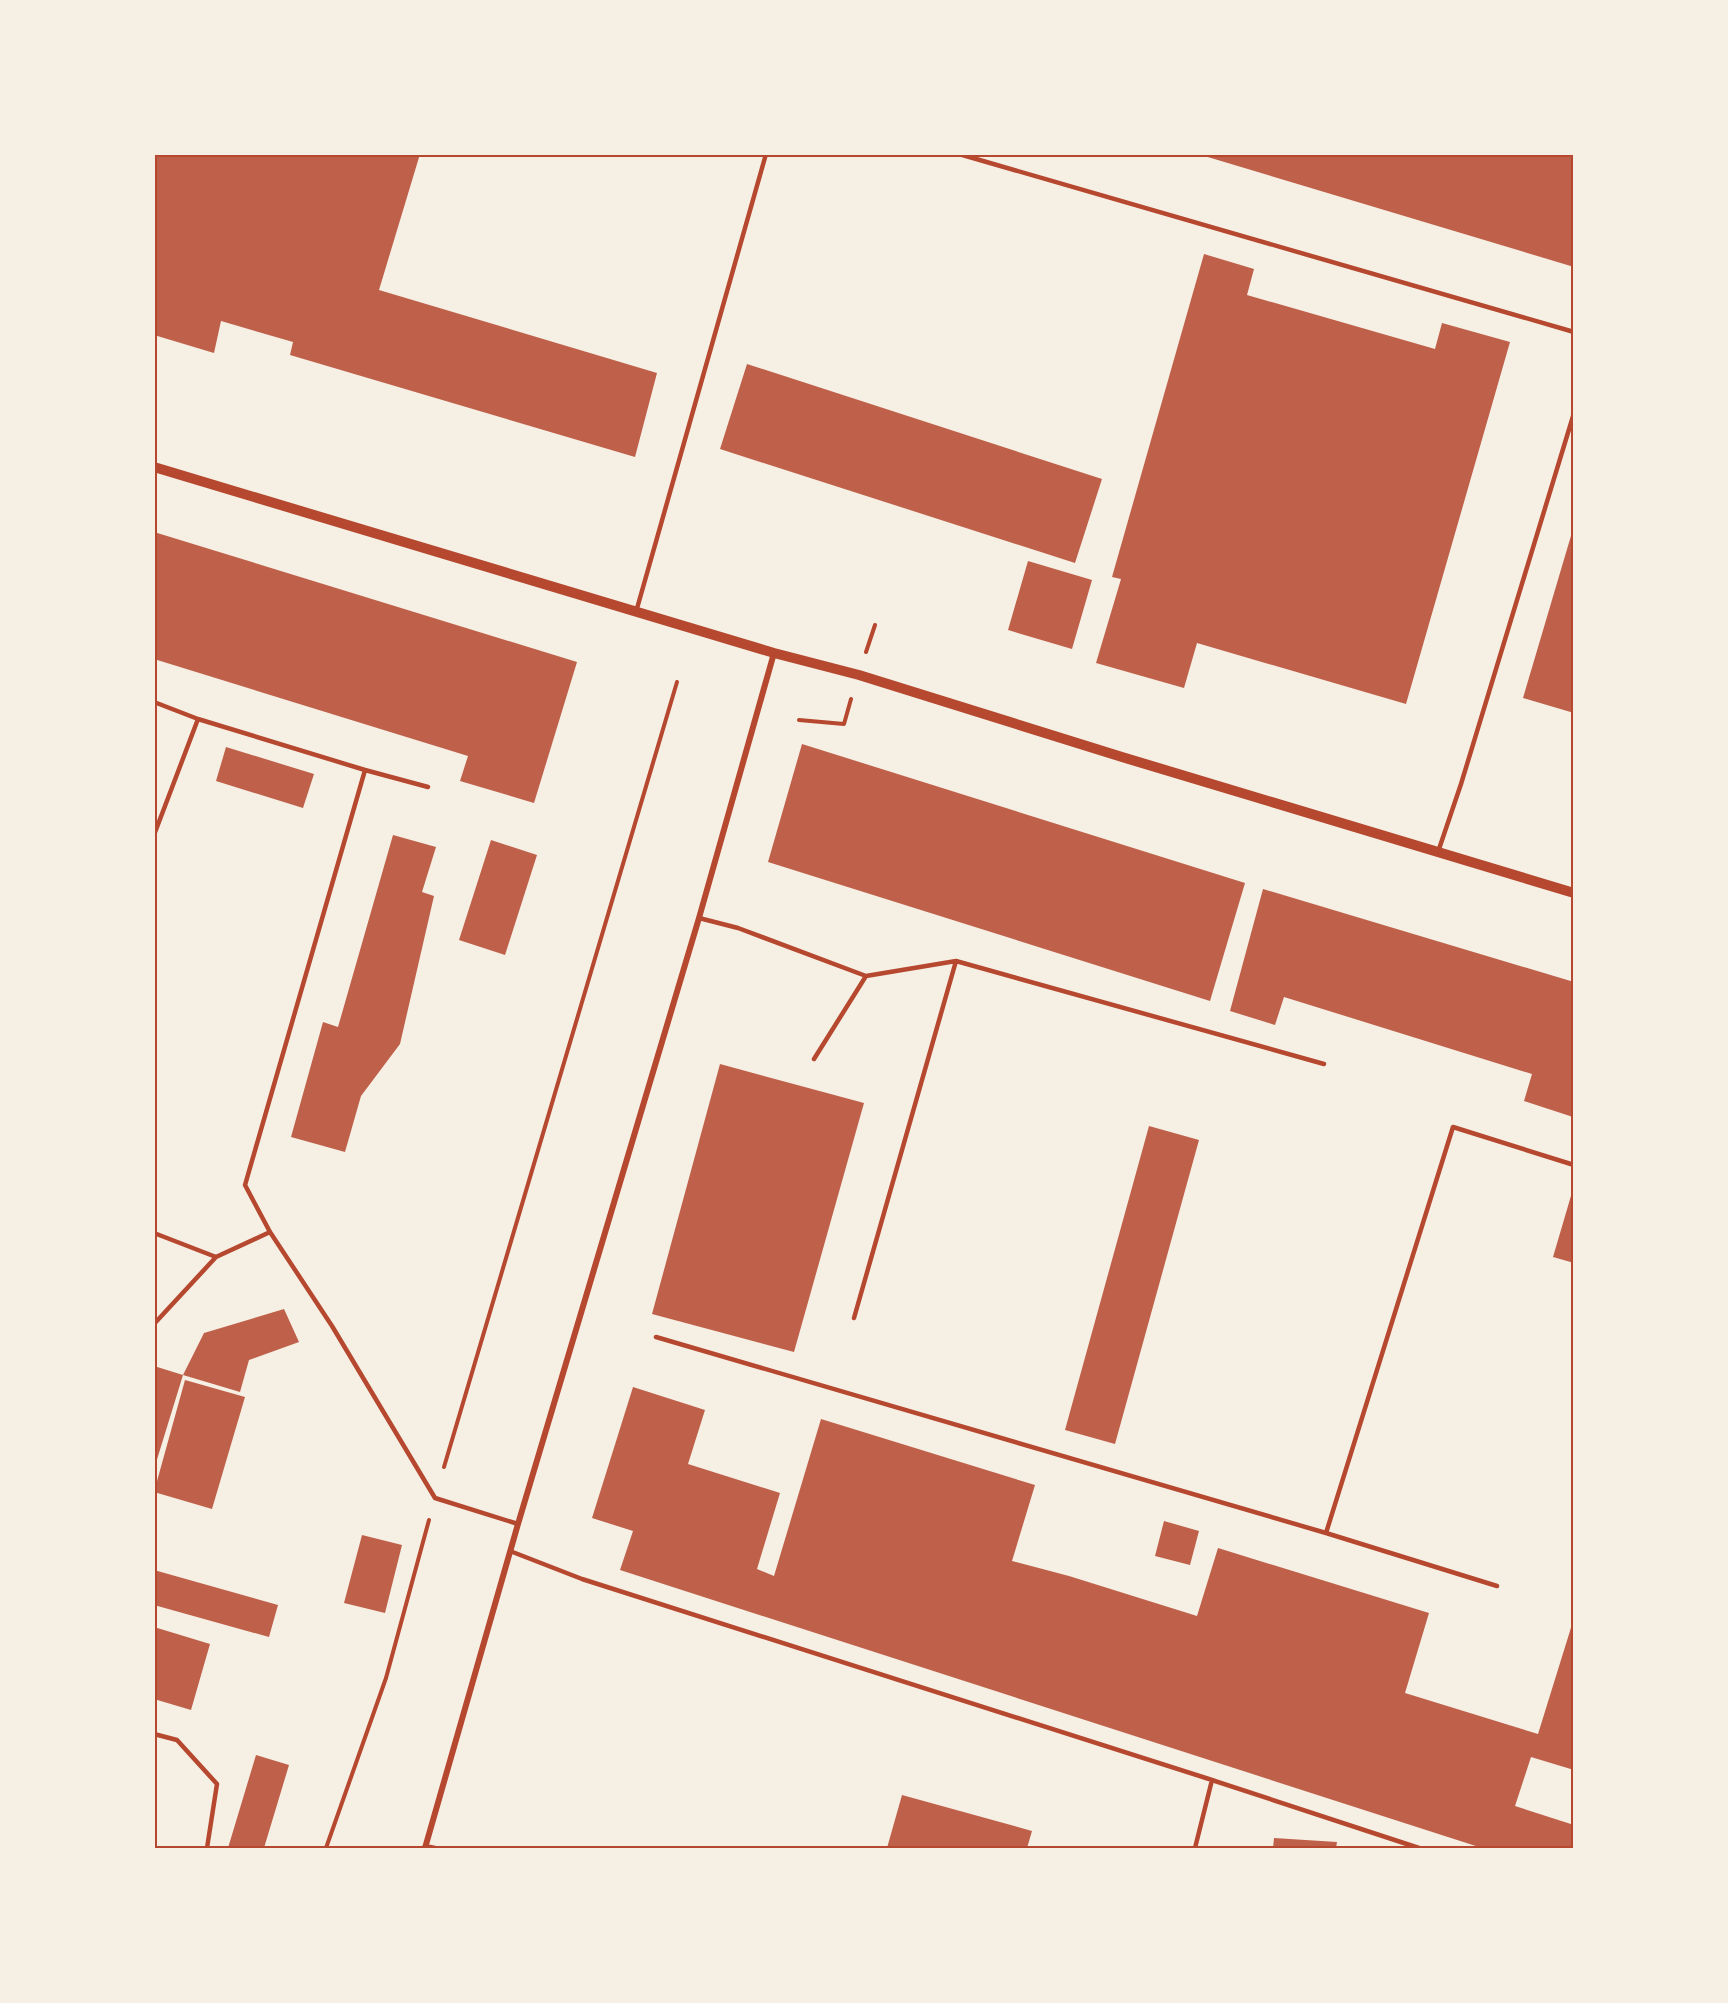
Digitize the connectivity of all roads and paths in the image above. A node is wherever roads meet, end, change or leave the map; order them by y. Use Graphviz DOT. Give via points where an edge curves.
graph roads {
  1 [pos="766,154"];
  2 [pos="959,154"];
  3 [pos="1574,332"];
  4 [pos="1574,413"];
  5 [pos="154,467"];
  6 [pos="636,612"];
  7 [pos="774,653"];
  8 [pos="677,682"];
  9 [pos="154,702"];
  10 [pos="198,719"];
  11 [pos="365,770"];
  12 [pos="428,788"];
  13 [pos="154,835"];
  14 [pos="1438,852"];
  15 [pos="1574,893"];
  16 [pos="699,918"];
  17 [pos="956,961"];
  18 [pos="866,976"];
  19 [pos="814,1059"];
  20 [pos="1324,1064"];
  21 [pos="1574,1165"];
  22 [pos="270,1232"];
  23 [pos="154,1233"];
  24 [pos="216,1257"];
  25 [pos="854,1318"];
  26 [pos="154,1324"];
  27 [pos="656,1337"];
  28 [pos="435,1498"];
  29 [pos="518,1524"];
  30 [pos="1326,1533"];
  31 [pos="510,1551"];
  32 [pos="1497,1586"];
  33 [pos="154,1734"];
  34 [pos="1212,1780"];
  35 [pos="425,1847"];
  36 [pos="207,1848"];
  37 [pos="326,1848"];
  38 [pos="435,1848"];
  39 [pos="1195,1848"];
  40 [pos="1419,1848"];
  1 -- 6 [label="lane"];
  2 -- 3 [label="lane"];
  4 -- 14 [label="lane"];
  5 -- 6 [label="street"];
  6 -- 7 [label="street"];
  7 -- 14 [label="street" via="859,675"];
  7 -- 16 [label="street"];
  8 -- 28 [label="path"];
  9 -- 10 [label="lane"];
  10 -- 11 [label="lane"];
  10 -- 13 [label="lane"];
  11 -- 12 [label="lane"];
  11 -- 22 [label="lane" via="245,1185"];
  14 -- 15 [label="street"];
  16 -- 18 [label="lane" via="738,928"];
  16 -- 29 [label="street"];
  17 -- 18 [label="lane"];
  17 -- 20 [label="lane"];
  17 -- 25 [label="lane"];
  18 -- 19 [label="lane"];
  21 -- 30 [label="lane" via="1453,1127"];
  22 -- 24 [label="lane"];
  22 -- 28 [label="lane" via="332,1326"];
  23 -- 24 [label="lane"];
  24 -- 26 [label="lane"];
  27 -- 30 [label="lane"];
  28 -- 29 [label="lane"];
  28 -- 37 [label="path" via="386,1678"];
  29 -- 31 [label="street"];
  30 -- 32 [label="lane"];
  31 -- 34 [label="lane" via="582,1579"];
  31 -- 35 [label="street"];
  33 -- 36 [label="lane" via="177,1740 217,1784"];
  34 -- 39 [label="lane"];
  34 -- 40 [label="lane"];
  35 -- 38 [label="lane"];
}
